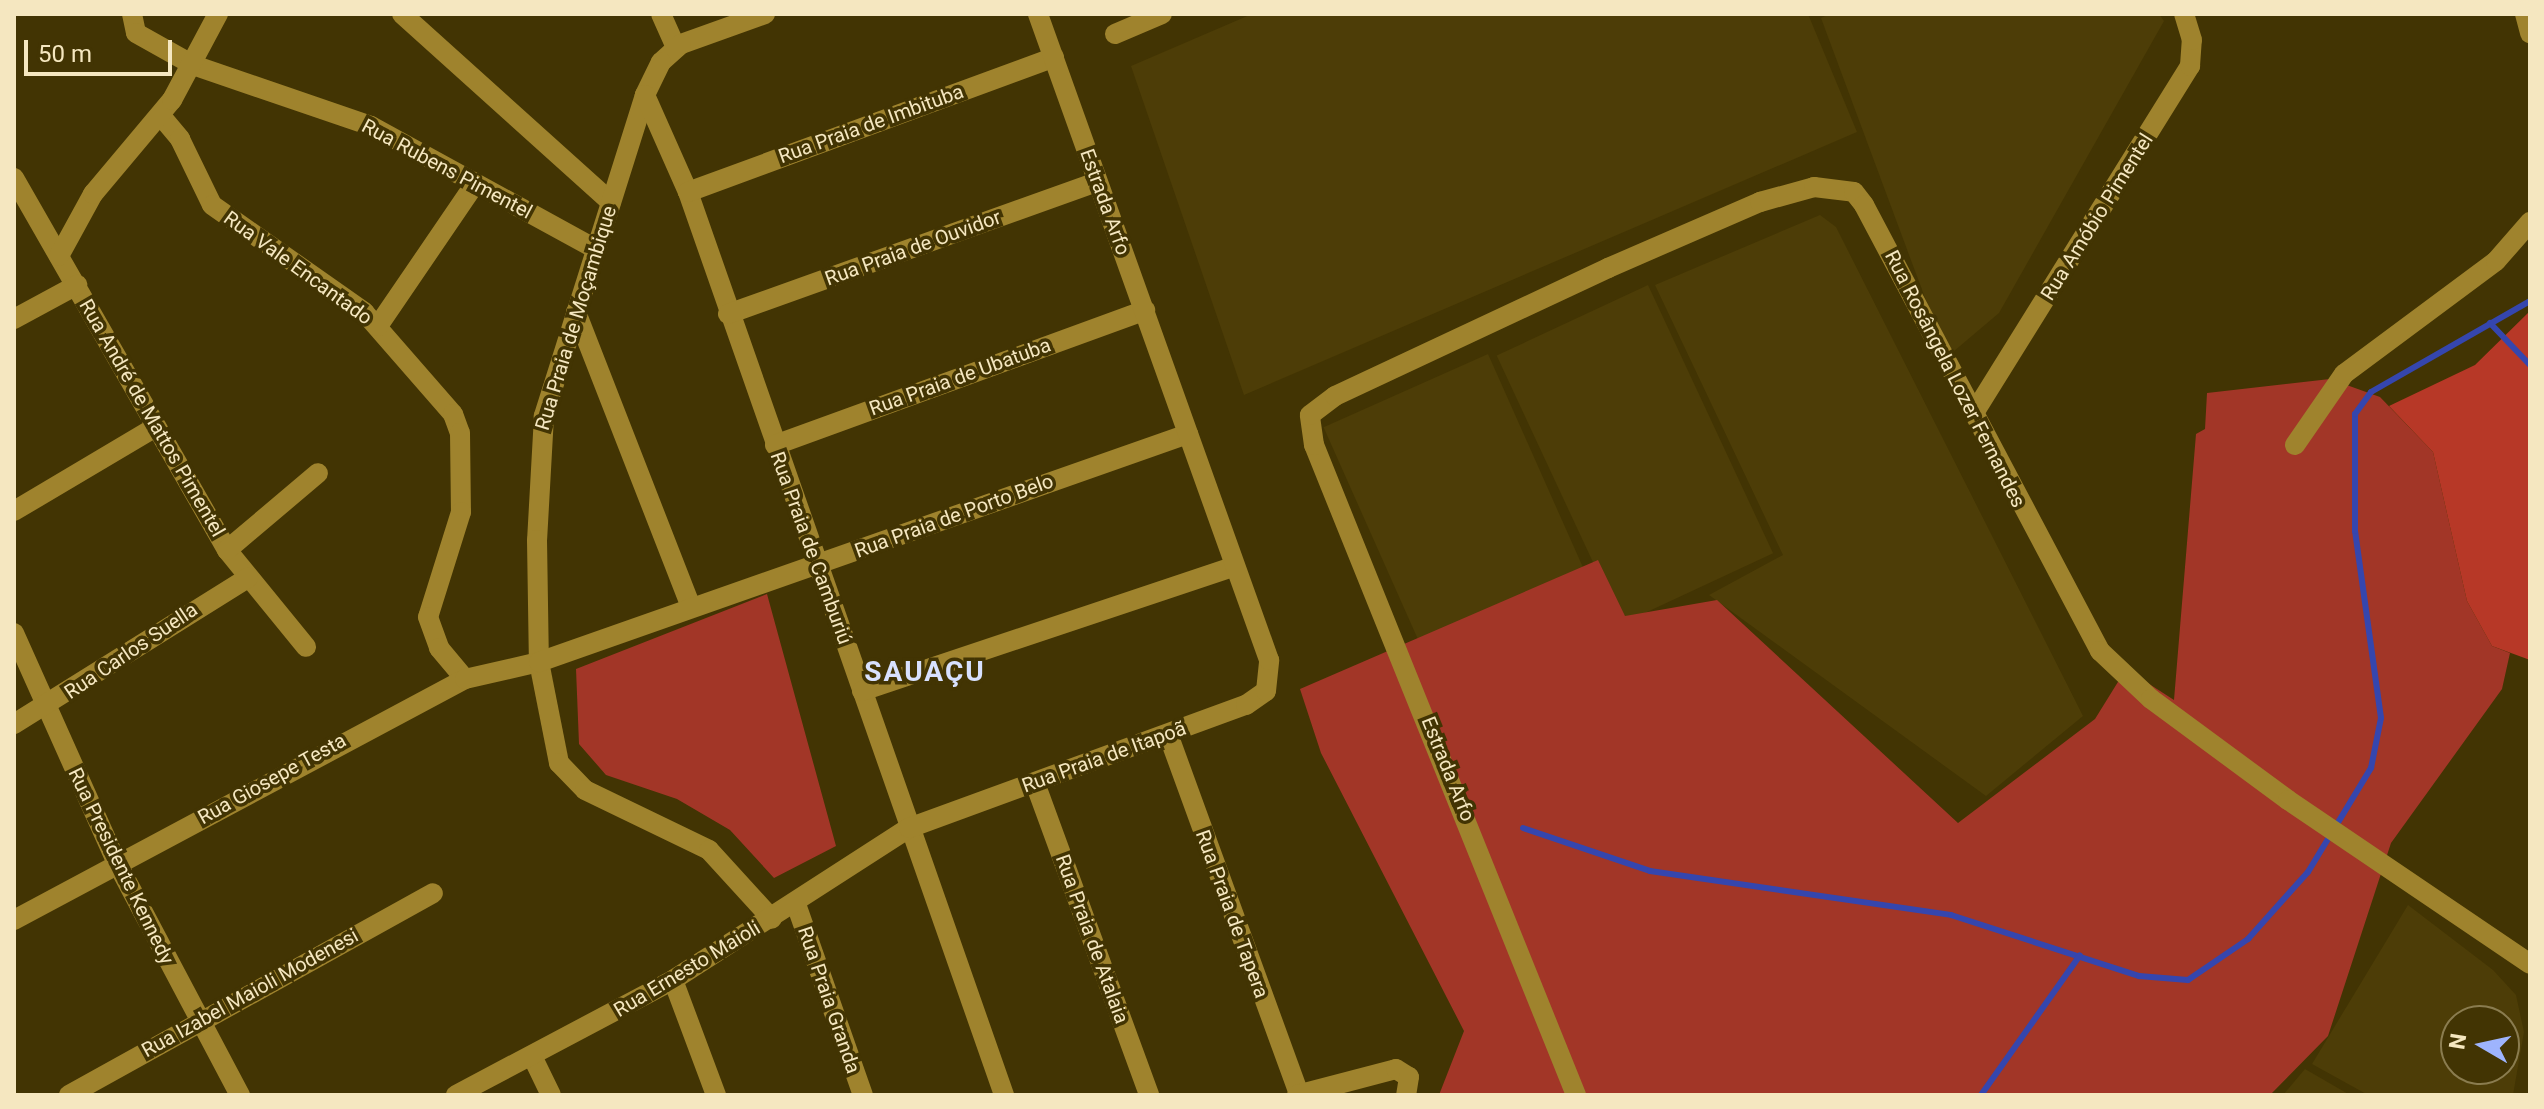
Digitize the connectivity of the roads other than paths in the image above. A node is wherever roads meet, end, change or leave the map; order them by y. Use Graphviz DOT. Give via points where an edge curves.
graph roads {
  1 [pos="132,14"];
  2 [pos="218,14"];
  3 [pos="402,14"];
  4 [pos="661,14"];
  5 [pos="765,14"];
  6 [pos="1038,14"];
  7 [pos="1162,14"];
  8 [pos="2184,14"];
  9 [pos="2525,14"];
  10 [pos="2530,33"];
  11 [pos="1115,34"];
  12 [pos="676,48"];
  13 [pos="1054,57"];
  14 [pos="193,65"];
  15 [pos="645,95"];
  16 [pos="161,116"];
  17 [pos="14,178"];
  18 [pos="1097,182"];
  19 [pos="475,184"];
  20 [pos="688,192"];
  21 [pos="611,202"];
  22 [pos="2530,222"];
  23 [pos="596,249"];
  24 [pos="59,256"];
  25 [pos="77,285"];
  26 [pos="1145,310"];
  27 [pos="576,312"];
  28 [pos="728,314"];
  29 [pos="14,319"];
  30 [pos="378,326"];
  31 [pos="1974,413"];
  32 [pos="154,428"];
  33 [pos="1188,434"];
  34 [pos="775,445"];
  35 [pos="1314,445"];
  36 [pos="2295,445"];
  37 [pos="318,473"];
  38 [pos="14,511"];
  39 [pos="227,550"];
  40 [pos="817,564"];
  41 [pos="1232,567"];
  42 [pos="248,578"];
  43 [pos="691,607"];
  44 [pos="14,633"];
  45 [pos="306,647"];
  46 [pos="1269,660"];
  47 [pos="539,662"];
  48 [pos="465,679"];
  49 [pos="862,691"];
  50 [pos="46,708"];
  51 [pos="14,724"];
  52 [pos="1168,734"];
  53 [pos="1035,783"];
  54 [pos="909,828"];
  55 [pos="116,861"];
  56 [pos="433,893"];
  57 [pos="796,904"];
  58 [pos="772,919"];
  59 [pos="14,920"];
  60 [pos="2530,964"];
  61 [pos="673,980"];
  62 [pos="198,1021"];
  63 [pos="533,1058"];
  64 [pos="69,1095"];
  65 [pos="240,1095"];
  66 [pos="456,1095"];
  67 [pos="551,1095"];
  68 [pos="716,1095"];
  69 [pos="863,1095"];
  70 [pos="1004,1095"];
  71 [pos="1149,1095"];
  72 [pos="1298,1095"];
  73 [pos="1406,1095"];
  74 [pos="1576,1095"];
  1 -- 14 [label="street, Rua Rubens Pimentel" via="136,33"];
  2 -- 14 [label="street"];
  3 -- 21 [label="street"];
  4 -- 12 [label="street"];
  5 -- 12 [label="street"];
  6 -- 13 [label="street, Estrada Arfo"];
  7 -- 11 [label="street"];
  8 -- 31 [label="street, Rua Amóbio Pimentel" via="2192,40 2190,66"];
  9 -- 10 [label="street"];
  12 -- 15 [label="street, Rua Praia de Moçambique" via="661,62"];
  13 -- 18 [label="street, Estrada Arfo"];
  13 -- 20 [label="street, Rua Praia de Imbituba"];
  14 -- 16 [label="street"];
  14 -- 19 [label="street, Rua Rubens Pimentel" via="371,126"];
  15 -- 20 [label="street, Rua Praia de Camburiú"];
  15 -- 21 [label="street, Rua Praia de Moçambique"];
  16 -- 24 [label="street" via="93,194"];
  16 -- 30 [label="street, Rua Vale Encantado" via="180,139 212,205"];
  17 -- 24 [label="street, Rua André de Mattos Pimentel"];
  18 -- 26 [label="street, Estrada Arfo"];
  18 -- 28 [label="street, Rua Praia de Ouvidor"];
  19 -- 23 [label="street, Rua Rubens Pimentel"];
  19 -- 30 [label="street"];
  20 -- 28 [label="street, Rua Praia de Camburiú"];
  21 -- 23 [label="street, Rua Praia de Moçambique"];
  22 -- 36 [label="street" via="2496,261 2344,374"];
  23 -- 27 [label="street, Rua Praia de Moçambique"];
  24 -- 25 [label="street, Rua André de Mattos Pimentel"];
  25 -- 29 [label="street"];
  25 -- 32 [label="street, Rua André de Mattos Pimentel"];
  26 -- 33 [label="street, Estrada Arfo"];
  26 -- 34 [label="street, Rua Praia de Ubatuba"];
  27 -- 43 [label="street"];
  27 -- 47 [label="street, Rua Praia de Moçambique" via="544,416 536,464"];
  28 -- 34 [label="street, Rua Praia de Camburiú"];
  30 -- 48 [label="street, Rua Vale Encantado" via="447,406 460,433 461,512 428,617 439,648"];
  31 -- 35 [label="street, Rua Rosângela Lozer Fernandes" via="1864,205 1854,192 1814,187 1760,202 1608,268 1335,396 1310,415"];
  31 -- 60 [label="street, Rua Rosângela Lozer Fernandes" via="2076,613 2118,670 2288,800"];
  32 -- 38 [label="street"];
  32 -- 39 [label="street, Rua André de Mattos Pimentel"];
  33 -- 40 [label="street, Rua Praia de Porto Belo"];
  33 -- 41 [label="street, Estrada Arfo"];
  34 -- 40 [label="street, Rua Praia de Camburiú"];
  35 -- 74 [label="street, Estrada Arfo"];
  37 -- 39 [label="street"];
  39 -- 42 [label="street, Rua André de Mattos Pimentel"];
  40 -- 43 [label="street, Rua Praia de Porto Belo"];
  40 -- 49 [label="street, Rua Praia de Camburiú"];
  41 -- 46 [label="street, Estrada Arfo"];
  41 -- 49 [label="street"];
  42 -- 45 [label="street, Rua André de Mattos Pimentel"];
  42 -- 50 [label="street, Rua Carlos Suella"];
  43 -- 47 [label="street, Rua Praia de Porto Belo"];
  44 -- 50 [label="street, Rua Presidente Kennedy"];
  46 -- 52 [label="street, Rua Praia de Itapoã" via="1260,698"];
  47 -- 48 [label="street, Rua Giosepe Testa"];
  47 -- 58 [label="street, Rua Praia de Moçambique" via="550,743 571,779 693,838"];
  48 -- 55 [label="street, Rua Giosepe Testa"];
  49 -- 54 [label="street, Rua Praia de Camburiú"];
  50 -- 51 [label="street, Rua Carlos Suella"];
  50 -- 55 [label="street, Rua Presidente Kennedy"];
  52 -- 53 [label="street, Rua Praia de Itapoã"];
  52 -- 72 [label="street, Rua Praia de Tapera"];
  53 -- 54 [label="street, Rua Praia de Itapoã"];
  53 -- 71 [label="street, Rua Praia de Atalaia"];
  54 -- 57 [label="street, Rua Ernesto Maioli"];
  54 -- 70 [label="street, Rua Praia de Camburiú"];
  55 -- 59 [label="street, Rua Giosepe Testa"];
  55 -- 62 [label="street, Rua Presidente Kennedy"];
  56 -- 62 [label="street, Rua Izabel Maioli Modenesi"];
  57 -- 58 [label="street, Rua Ernesto Maioli"];
  57 -- 69 [label="street, Rua Praia Granda"];
  58 -- 61 [label="street, Rua Ernesto Maioli"];
  61 -- 63 [label="street, Rua Ernesto Maioli"];
  61 -- 68 [label="street"];
  62 -- 64 [label="street, Rua Izabel Maioli Modenesi"];
  62 -- 65 [label="street, Rua Presidente Kennedy"];
  63 -- 66 [label="street, Rua Ernesto Maioli"];
  63 -- 67 [label="street"];
  72 -- 73 [label="street" via="1384,1070 1409,1077"];
}
